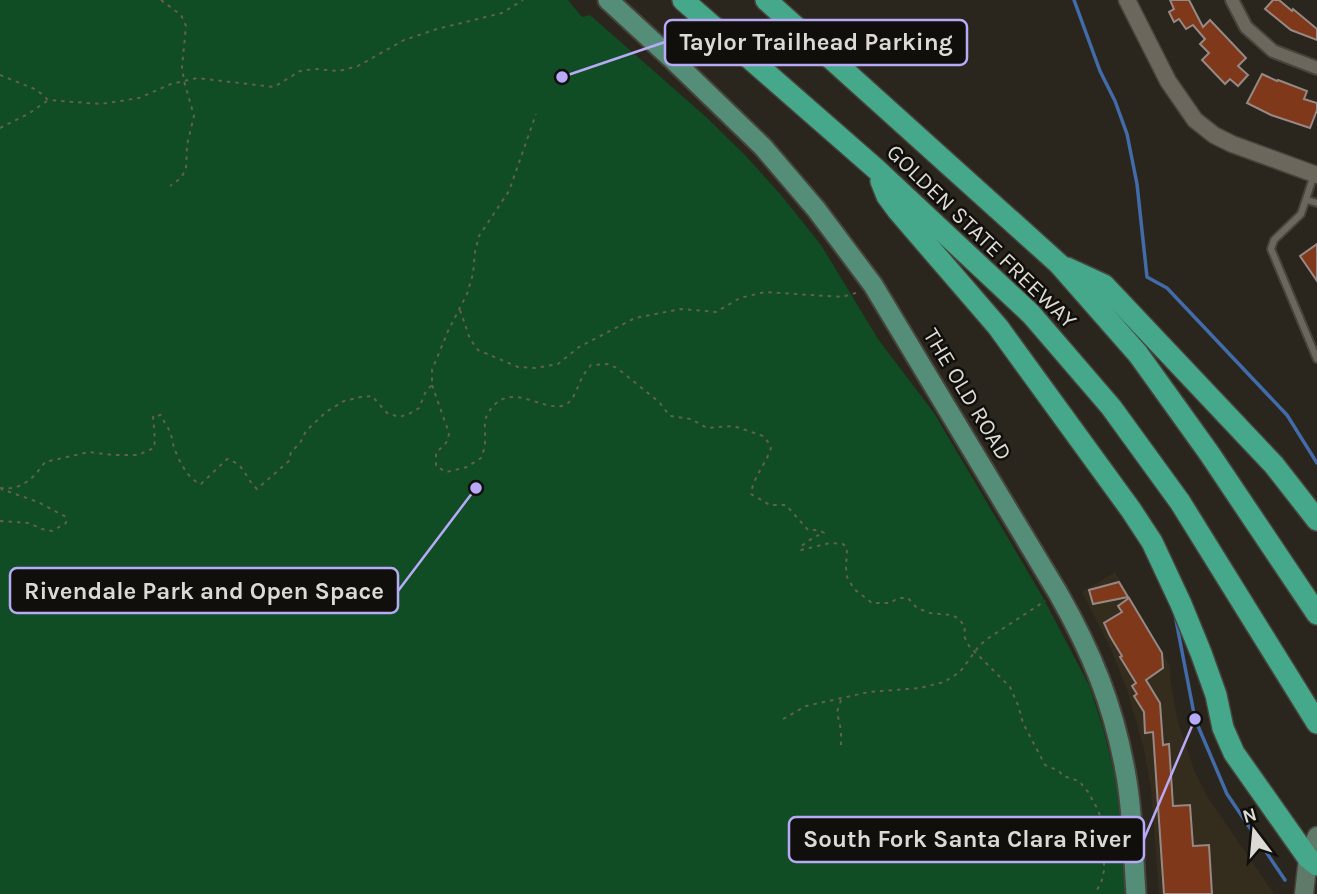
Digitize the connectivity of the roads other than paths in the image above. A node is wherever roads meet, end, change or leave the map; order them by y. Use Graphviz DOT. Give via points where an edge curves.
graph roads {
  1 [pos="608,0"];
  2 [pos="683,0"];
  3 [pos="766,0"];
  4 [pos="1127,0"];
  5 [pos="1232,0"];
  6 [pos="1317,68"];
  7 [pos="877,169"];
  8 [pos="1316,172"];
  9 [pos="1307,200"];
  10 [pos="1317,203"];
  11 [pos="1059,264"];
  12 [pos="1317,359"];
  13 [pos="1317,520"];
  14 [pos="1317,614"];
  15 [pos="1317,723"];
  16 [pos="1317,836"];
  17 [pos="1313,861"];
  18 [pos="1136,894"];
  19 [pos="1304,894"];
  1 -- 18 [label="main road, THE OLD ROAD" via="763,148 816,209 873,285 1058,593 1089,651 1113,719 1130,803"];
  2 -- 7 [label="highway, GOLDEN STATE FREEWAY"];
  3 -- 11 [label="highway, GOLDEN STATE FREEWAY"];
  4 -- 8 [label="street" via="1168,80 1195,120 1232,144"];
  5 -- 6 [label="street" via="1246,27 1273,51"];
  7 -- 15 [label="highway, GOLDEN STATE FREEWAY" via="1031,314 1111,407 1180,502"];
  7 -- 17 [label="highway" via="887,196 998,327 1152,542 1201,653 1234,753"];
  8 -- 9 [label="lane"];
  9 -- 10 [label="lane"];
  9 -- 12 [label="lane" via="1271,249"];
  11 -- 13 [label="highway" via="1104,285 1274,465"];
  11 -- 14 [label="highway, GOLDEN STATE FREEWAY" via="1138,354"];
  16 -- 17 [label="main road"];
  17 -- 19 [label="main road"];
}
